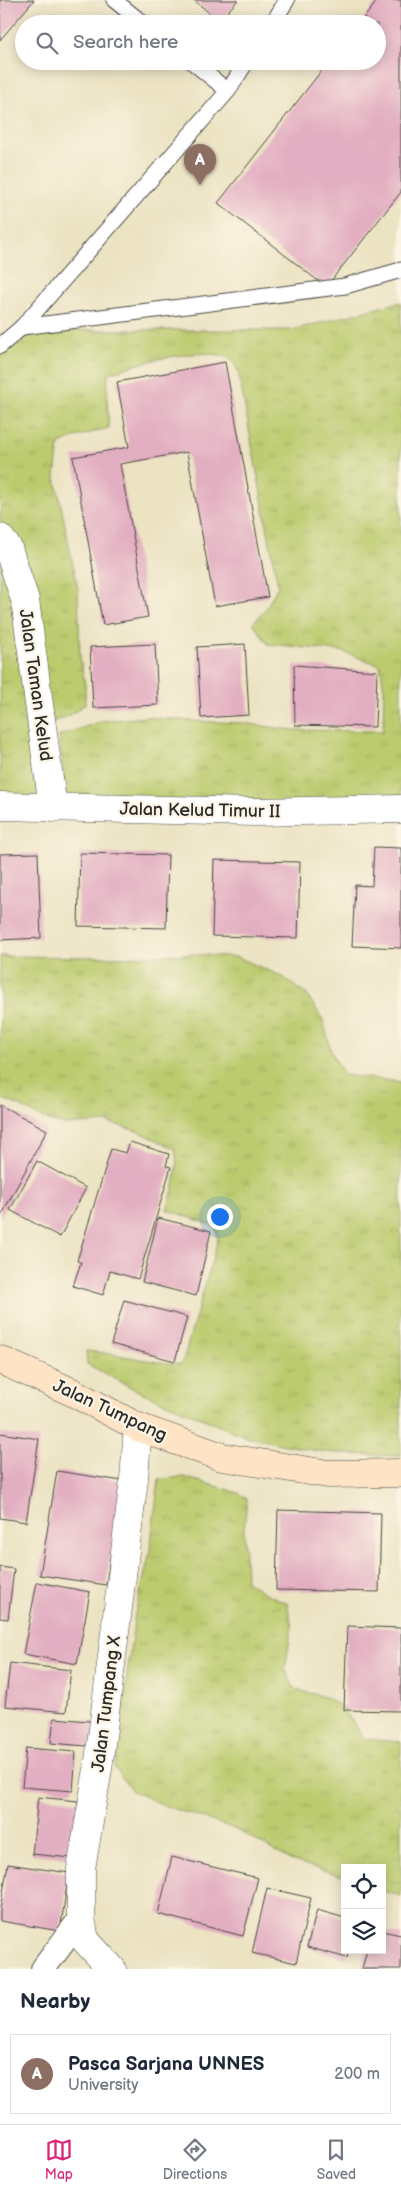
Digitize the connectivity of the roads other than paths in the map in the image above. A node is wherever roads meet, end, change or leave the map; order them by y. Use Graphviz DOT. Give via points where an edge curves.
graph roads {
  1 [pos="114,0"];
  2 [pos="287,0"];
  3 [pos="133,15"];
  4 [pos="278,15"];
  5 [pos="202,70"];
  6 [pos="241,70"];
  7 [pos="228,91"];
  8 [pos="401,270"];
  9 [pos="22,328"];
  10 [pos="0,346"];
  11 [pos="0,538"];
  12 [pos="0,806"];
  13 [pos="53,808"];
  14 [pos="401,809"];
  15 [pos="0,1360"];
  16 [pos="138,1427"];
  17 [pos="401,1473"];
  18 [pos="81,1918"];
  19 [pos="43,1969"];
  20 [pos="112,1969"];
  1 -- 3 [label="lane"];
  2 -- 4 [label="lane"];
  5 -- 7 [label="lane"];
  6 -- 7 [label="lane"];
  7 -- 9 [label="lane"];
  8 -- 9 [label="lane" via="345,286"];
  9 -- 10 [label="lane"];
  11 -- 13 [label="street, Jalan Taman Kelud" via="8,548 25,600"];
  12 -- 13 [label="street, Jalan Kelud Timur II"];
  13 -- 14 [label="street, Jalan Kelud Timur II" via="255,812"];
  15 -- 16 [label="main road, Jalan Tumpang" via="72,1392"];
  16 -- 17 [label="main road, Jalan Tumpang" via="222,1456 328,1474"];
  16 -- 18 [label="street, Jalan Tumpang X" via="99,1759 81,1869"];
  18 -- 19 [label="street"];
  18 -- 20 [label="street, Jalan Tumpang X" via="85,1940"];
}
